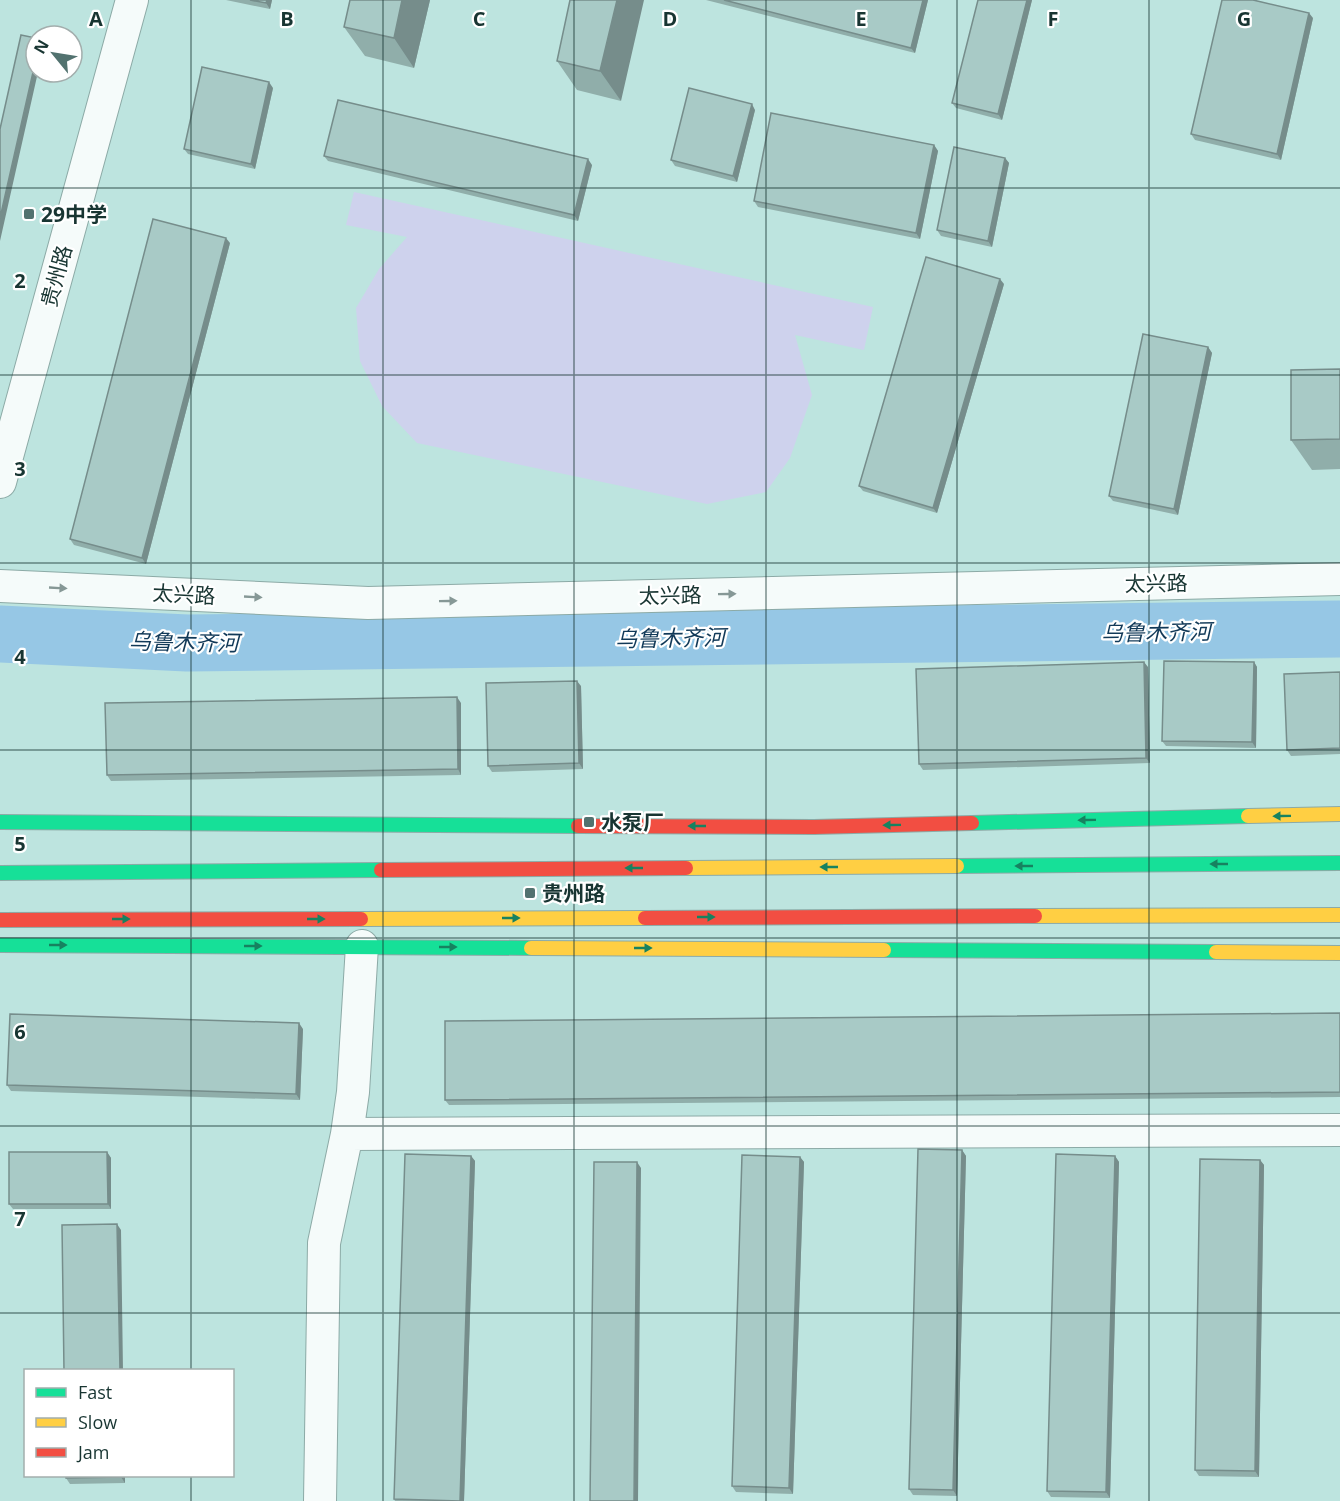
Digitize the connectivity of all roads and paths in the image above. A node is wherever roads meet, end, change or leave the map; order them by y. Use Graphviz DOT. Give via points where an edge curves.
graph roads {
  1 [pos="132,0"];
  2 [pos="0,482"];
  3 [pos="1340,579"];
  4 [pos="0,586"];
  5 [pos="1340,814"];
  6 [pos="0,822"];
  7 [pos="1340,864"];
  8 [pos="0,873"];
  9 [pos="1340,915"];
  10 [pos="0,920"];
  11 [pos="0,945"];
  12 [pos="362,946"];
  13 [pos="1340,953"];
  14 [pos="1340,1130"];
  15 [pos="346,1134"];
  16 [pos="320,1501"];
  1 -- 2 [label="street, 贵州路"];
  4 -- 3 [label="street, 太兴路, one-way" via="368,603"];
  5 -- 6 [label="main road, one-way" via="814,827"];
  7 -- 8 [label="main road, one-way"];
  10 -- 9 [label="main road, one-way"];
  11 -- 12 [label="main road, one-way"];
  12 -- 13 [label="main road, one-way"];
  12 -- 15 [label="street" via="353,1092"];
  14 -- 15 [label="street"];
  15 -- 16 [label="street" via="324,1243"];
}
